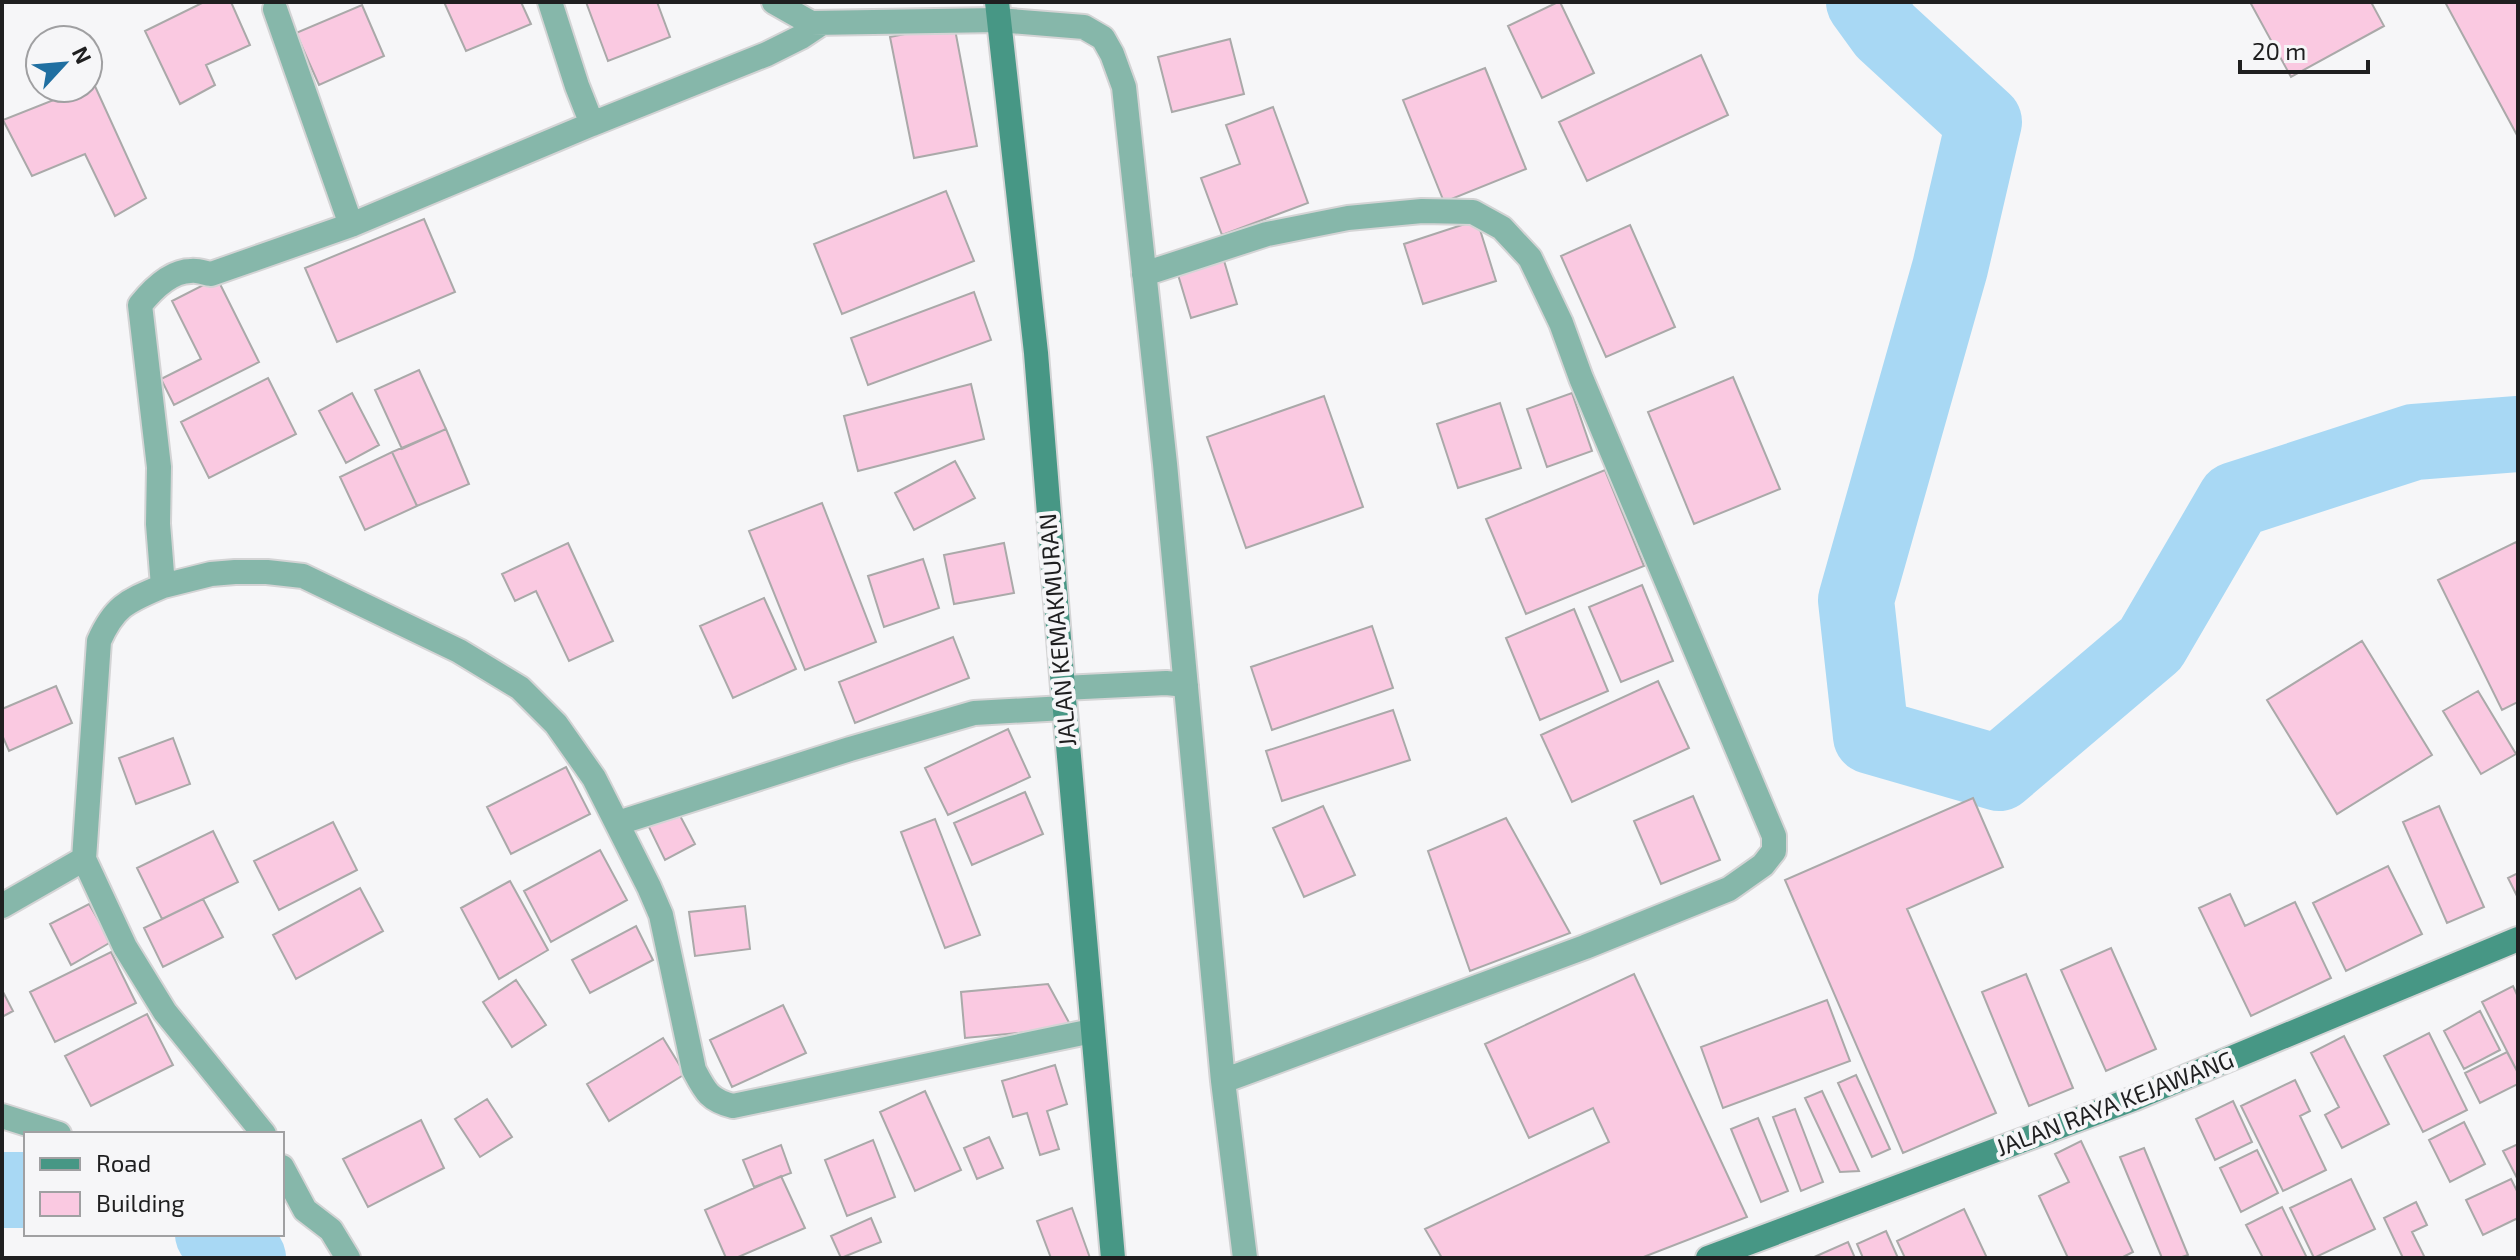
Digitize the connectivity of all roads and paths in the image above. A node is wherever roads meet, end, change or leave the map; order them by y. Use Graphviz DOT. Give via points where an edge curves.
graph roads {
  1 [pos="550,2"];
  2 [pos="774,2"];
  3 [pos="275,9"];
  4 [pos="998,11"];
  5 [pos="822,23"];
  6 [pos="592,124"];
  7 [pos="351,225"];
  8 [pos="1144,274"];
  9 [pos="163,586"];
  10 [pos="1176,684"];
  11 [pos="1067,695"];
  12 [pos="618,823"];
  13 [pos="84,859"];
  14 [pos="2,906"];
  15 [pos="2517,943"];
  16 [pos="1092,1031"];
  17 [pos="1223,1081"];
  18 [pos="2,1116"];
  19 [pos="53,1132"];
  20 [pos="262,1132"];
  21 [pos="284,1174"];
  22 [pos="294,1207"];
  23 [pos="348,1258"];
  24 [pos="1113,1258"];
  25 [pos="1245,1258"];
  26 [pos="1708,1258"];
  1 -- 6 [label="street"];
  2 -- 5 [label="street" via="811,23"];
  3 -- 7 [label="street"];
  4 -- 5 [label="street"];
  4 -- 8 [label="street" via="1084,27 1103,38 1112,54 1124,87"];
  4 -- 11 [label="street, JALAN KEMAKMURAN"];
  5 -- 6 [label="street" via="767,54"];
  6 -- 7 [label="street"];
  7 -- 9 [label="street" via="211,274 188,270 152,290 140,305 159,467"];
  8 -- 10 [label="street"];
  8 -- 17 [label="street" via="1267,234 1348,218 1473,212 1502,228 1530,258 1561,323 1774,836 1774,851 1763,865 1729,889"];
  9 -- 12 [label="street" via="235,572 303,576 459,651 520,688 556,724"];
  9 -- 13 [label="street" via="127,602 108,621 99,641"];
  10 -- 11 [label="street"];
  10 -- 17 [label="street"];
  11 -- 12 [label="street" via="974,713"];
  11 -- 16 [label="street, JALAN KEMAKMURAN"];
  12 -- 16 [label="street" via="661,915 694,1070 715,1101 733,1106"];
  13 -- 14 [label="street"];
  13 -- 20 [label="street" via="125,947 165,1012"];
  15 -- 26 [label="street, JALAN RAYA KEJAWANG" via="2133,1099"];
  16 -- 24 [label="street, JALAN KEMAKMURAN"];
  17 -- 25 [label="street"];
  18 -- 19 [label="street"];
  21 -- 22 [label="street"];
  22 -- 23 [label="street" via="331,1230"];
}
